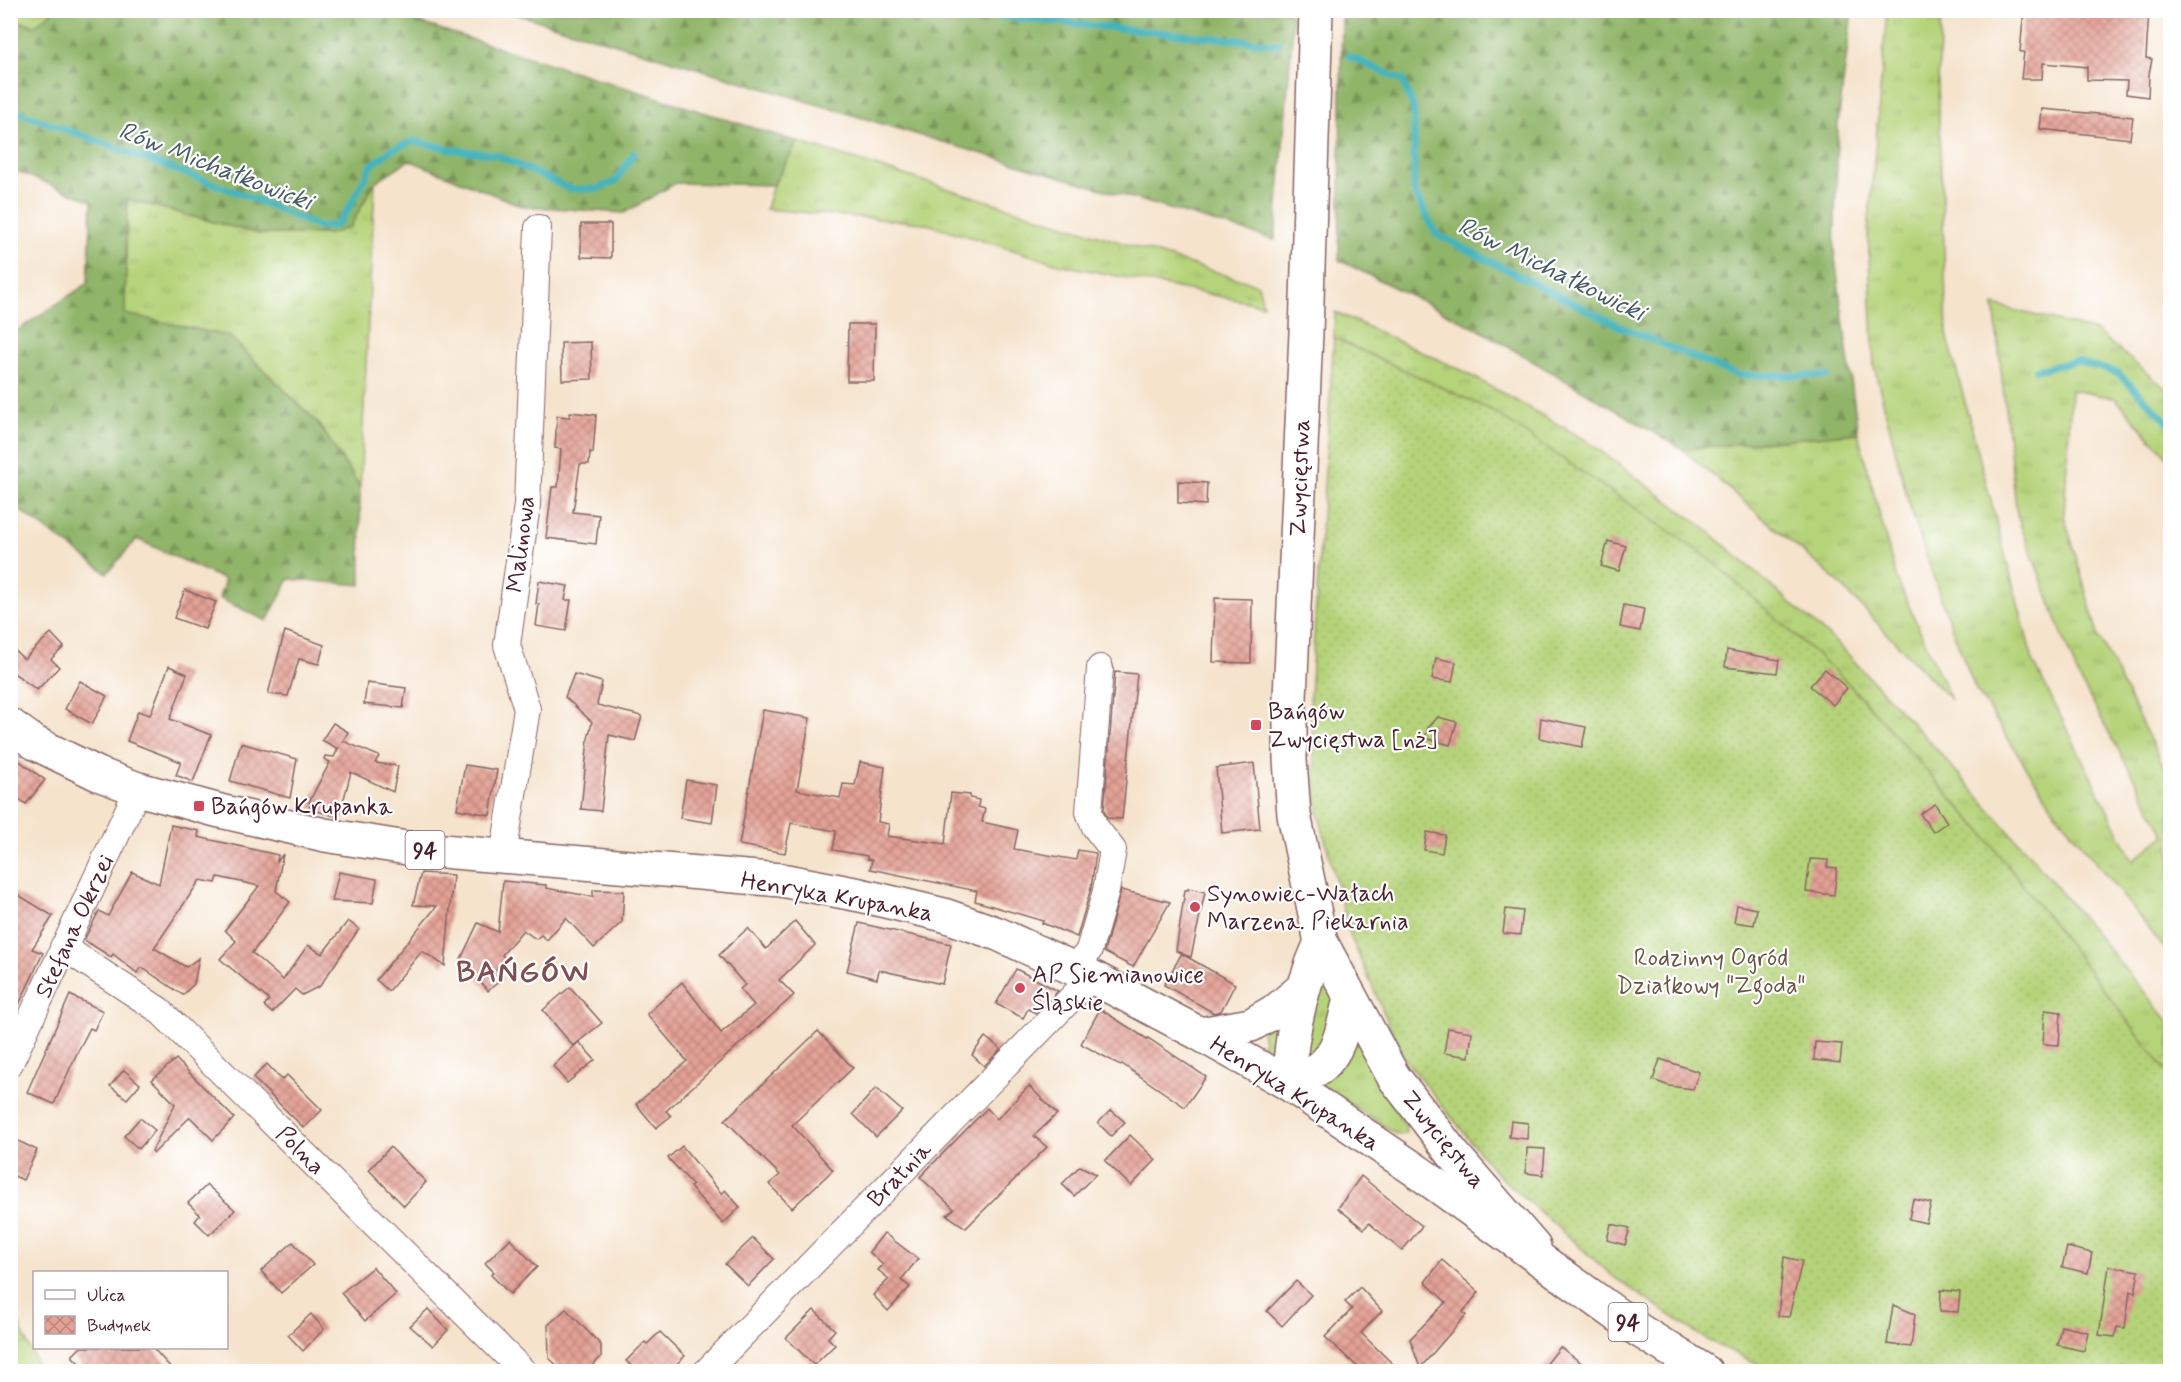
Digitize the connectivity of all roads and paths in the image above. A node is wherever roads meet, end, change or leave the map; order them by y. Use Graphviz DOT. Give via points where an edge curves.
graph roads {
  1 [pos="1316,10"];
  2 [pos="538,228"];
  3 [pos="1100,668"];
  4 [pos="10,725"];
  5 [pos="138,789"];
  6 [pos="503,856"];
  7 [pos="1321,942"];
  8 [pos="63,947"];
  9 [pos="1084,974"];
  10 [pos="1303,988"];
  11 [pos="1350,998"];
  12 [pos="1200,1034"];
  13 [pos="10,1063"];
  14 [pos="1289,1084"];
  15 [pos="1552,1269"];
  16 [pos="524,1371"];
  17 [pos="706,1371"];
  18 [pos="1706,1371"];
  1 -- 7 [label="main road, Zwycięstwa" via="1289,721 1294,815"];
  2 -- 6 [label="street, Malinowa" via="527,506 507,645 527,709"];
  3 -- 9 [label="street, Bratnia" via="1089,812 1113,850"];
  4 -- 5 [label="main road, Henryka Krupanka / 94" via="98,774"];
  5 -- 6 [label="main road, Henryka Krupanka / 94" via="325,836 407,849"];
  5 -- 8 [label="street, Stefana Okrzei"];
  6 -- 9 [label="main road, Henryka Krupanka / 94" via="781,880 860,895 944,915 998,934"];
  7 -- 10 [label="main road"];
  7 -- 11 [label="main road, Zwycięstwa"];
  8 -- 13 [label="street, Stefana Okrzei"];
  8 -- 16 [label="street, Polna" via="159,1010"];
  9 -- 12 [label="main road, Henryka Krupanka / 94"];
  9 -- 17 [label="street, Bratnia"];
  10 -- 12 [label="main road" via="1251,1026"];
  10 -- 14 [label="main road" via="1291,1045"];
  11 -- 14 [label="main road" via="1334,1052 1321,1067"];
  11 -- 15 [label="main road, Zwycięstwa" via="1393,1076 1453,1154"];
  12 -- 14 [label="main road, Henryka Krupanka / 94"];
  14 -- 15 [label="main road, Henryka Krupanka / 94" via="1417,1170"];
  15 -- 18 [label="main road, 94" via="1640,1331"];
}
